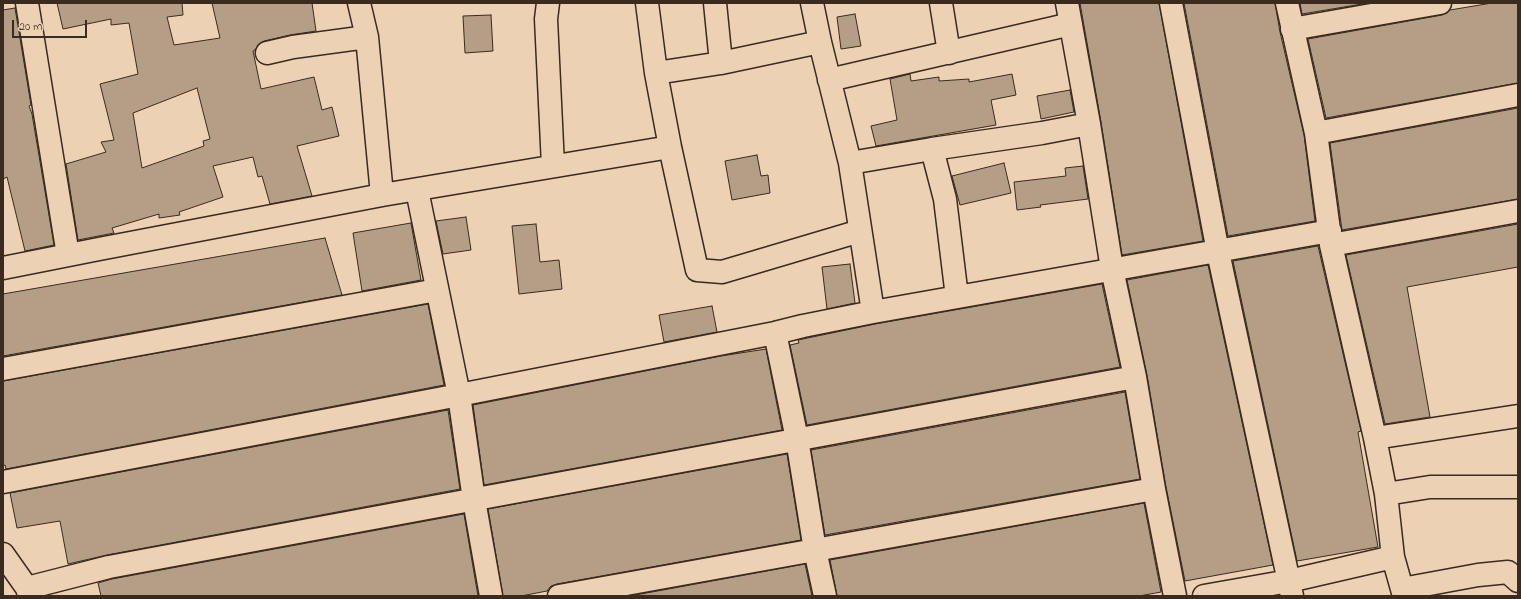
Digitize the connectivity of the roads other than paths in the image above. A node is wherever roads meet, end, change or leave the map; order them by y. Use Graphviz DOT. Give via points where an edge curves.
graph roads {
  1 [pos="27,3"];
  2 [pos="359,3"];
  3 [pos="548,3"];
  4 [pos="647,3"];
  5 [pos="715,3"];
  6 [pos="812,3"];
  7 [pos="941,3"];
  8 [pos="1171,3"];
  9 [pos="1287,3"];
  10 [pos="1440,3"];
  11 [pos="1069,13"];
  12 [pos="1292,29"];
  13 [pos="367,37"];
  14 [pos="820,42"];
  15 [pos="267,53"];
  16 [pos="949,53"];
  17 [pos="721,63"];
  18 [pos="656,73"];
  19 [pos="829,80"];
  20 [pos="1518,95"];
  21 [pos="1088,124"];
  22 [pos="1316,133"];
  23 [pos="670,147"];
  24 [pos="932,150"];
  25 [pos="850,163"];
  26 [pos="553,166"];
  27 [pos="417,190"];
  28 [pos="382,195"];
  29 [pos="1518,212"];
  30 [pos="860,231"];
  31 [pos="1330,238"];
  32 [pos="1218,252"];
  33 [pos="68,255"];
  34 [pos="3,268"];
  35 [pos="1112,269"];
  36 [pos="437,290"];
  37 [pos="957,297"];
  38 [pos="873,312"];
  39 [pos="775,333"];
  40 [pos="3,369"];
  41 [pos="1135,377"];
  42 [pos="459,396"];
  43 [pos="1518,416"];
  44 [pos="1375,438"];
  45 [pos="797,439"];
  46 [pos="3,482"];
  47 [pos="1518,487"];
  48 [pos="1154,490"];
  49 [pos="1386,494"];
  50 [pos="474,500"];
  51 [pos="815,550"];
  52 [pos="3,554"];
  53 [pos="1393,557"];
  54 [pos="1518,581"];
  55 [pos="1290,589"];
  56 [pos="28,592"];
  57 [pos="1403,593"];
  58 [pos="490,596"];
  59 [pos="559,596"];
  60 [pos="825,596"];
  61 [pos="1175,596"];
  62 [pos="1204,596"];
  1 -- 33 [label="street"];
  2 -- 13 [label="street"];
  3 -- 26 [label="street" via="546,19"];
  4 -- 18 [label="street"];
  5 -- 17 [label="street"];
  6 -- 14 [label="street"];
  7 -- 16 [label="street"];
  8 -- 32 [label="street"];
  9 -- 12 [label="street"];
  10 -- 12 [label="street"];
  11 -- 16 [label="street"];
  11 -- 21 [label="street"];
  12 -- 22 [label="street"];
  13 -- 15 [label="street"];
  13 -- 28 [label="street"];
  14 -- 17 [label="street"];
  14 -- 19 [label="street"];
  16 -- 19 [label="street"];
  17 -- 18 [label="street"];
  18 -- 23 [label="street"];
  19 -- 25 [label="street"];
  20 -- 22 [label="street"];
  21 -- 24 [label="street"];
  21 -- 35 [label="street"];
  22 -- 31 [label="street"];
  23 -- 26 [label="street"];
  23 -- 30 [label="street" via="697,270 722,272"];
  24 -- 25 [label="street"];
  24 -- 37 [label="street" via="945,199"];
  25 -- 30 [label="street"];
  26 -- 27 [label="street"];
  27 -- 28 [label="street"];
  27 -- 36 [label="street"];
  28 -- 33 [label="street"];
  29 -- 31 [label="street"];
  30 -- 38 [label="street"];
  31 -- 32 [label="street"];
  31 -- 44 [label="street"];
  32 -- 35 [label="street"];
  32 -- 55 [label="street"];
  33 -- 34 [label="street"];
  35 -- 37 [label="street"];
  35 -- 41 [label="street"];
  36 -- 40 [label="street"];
  36 -- 42 [label="street"];
  37 -- 38 [label="street"];
  38 -- 39 [label="street"];
  39 -- 42 [label="street"];
  39 -- 45 [label="street"];
  41 -- 45 [label="street"];
  41 -- 48 [label="street"];
  42 -- 46 [label="street"];
  42 -- 50 [label="street"];
  43 -- 44 [label="street"];
  44 -- 49 [label="street"];
  45 -- 50 [label="street"];
  45 -- 51 [label="street"];
  47 -- 49 [label="street" via="1430,487"];
  48 -- 51 [label="street"];
  48 -- 61 [label="street"];
  49 -- 53 [label="street"];
  50 -- 56 [label="street" via="109,566"];
  50 -- 58 [label="street"];
  51 -- 59 [label="street"];
  51 -- 60 [label="street"];
  52 -- 56 [label="street"];
  53 -- 55 [label="street"];
  53 -- 57 [label="street"];
  54 -- 57 [label="street" via="1508,572 1478,575"];
  55 -- 62 [label="street"];
}
